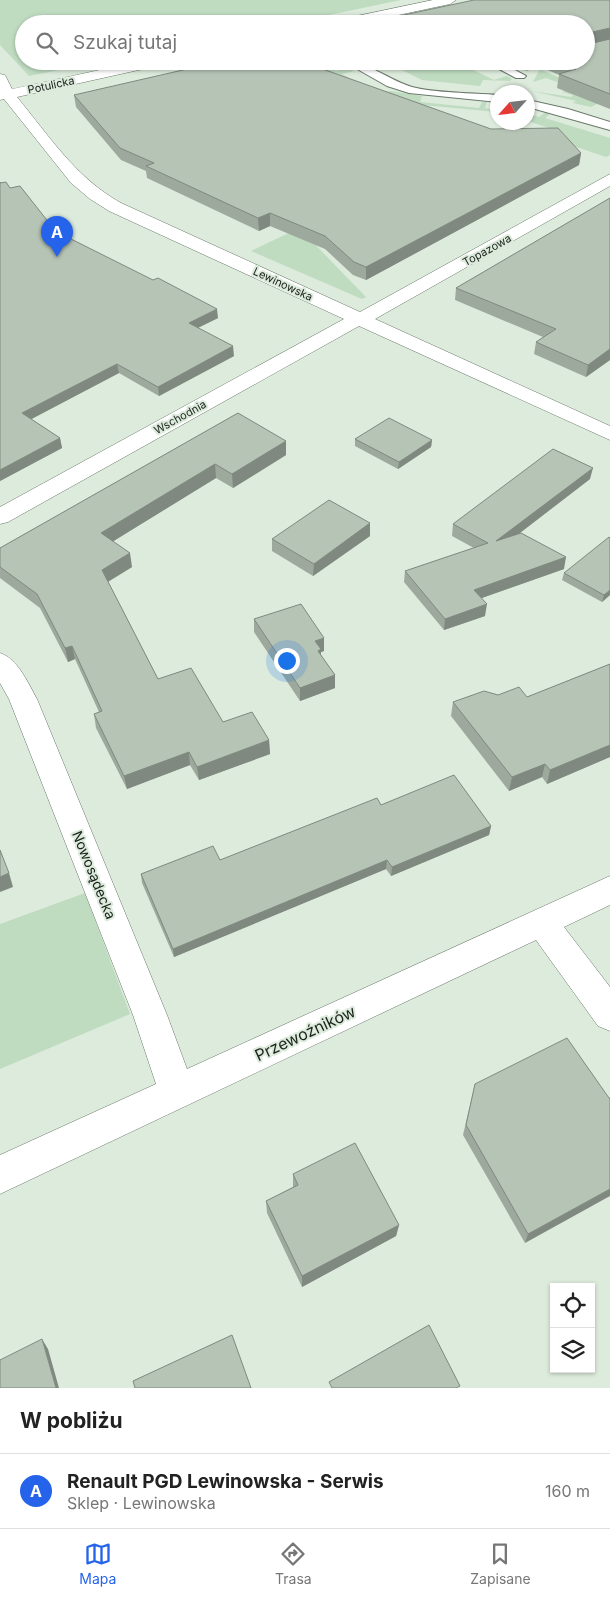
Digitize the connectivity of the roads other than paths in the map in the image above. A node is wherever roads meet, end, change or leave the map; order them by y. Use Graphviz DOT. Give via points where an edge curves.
graph roads {
  1 [pos="450,0"];
  2 [pos="380,15"];
  3 [pos="110,70"];
  4 [pos="365,70"];
  5 [pos="510,70"];
  6 [pos="530,70"];
  7 [pos="521,75"];
  8 [pos="2,89"];
  9 [pos="490,98"];
  10 [pos="535,106"];
  11 [pos="610,126"];
  12 [pos="610,179"];
  13 [pos="361,318"];
  14 [pos="610,434"];
  15 [pos="0,517"];
  16 [pos="0,663"];
  17 [pos="610,890"];
  18 [pos="542,922"];
  19 [pos="610,1015"];
  20 [pos="177,1093"];
  21 [pos="0,1175"];
  1 -- 2 [label="street"];
  3 -- 8 [label="street, Potulicka"];
  4 -- 9 [label="lane" via="413,91"];
  5 -- 7 [label="lane"];
  6 -- 7 [label="street"];
  8 -- 13 [label="street, Lewinowska" via="77,180 96,196"];
  10 -- 11 [label="lane"];
  12 -- 13 [label="street, Topazowa" via="515,235"];
  13 -- 14 [label="street, Lewinowska"];
  13 -- 15 [label="street, Wschodnia"];
  16 -- 20 [label="street, Nowosądecka" via="23,699 150,1015"];
  17 -- 18 [label="street, Przewoźników"];
  18 -- 19 [label="street"];
  18 -- 20 [label="street, Przewoźników"];
  20 -- 21 [label="street, Przewoźników"];
}
